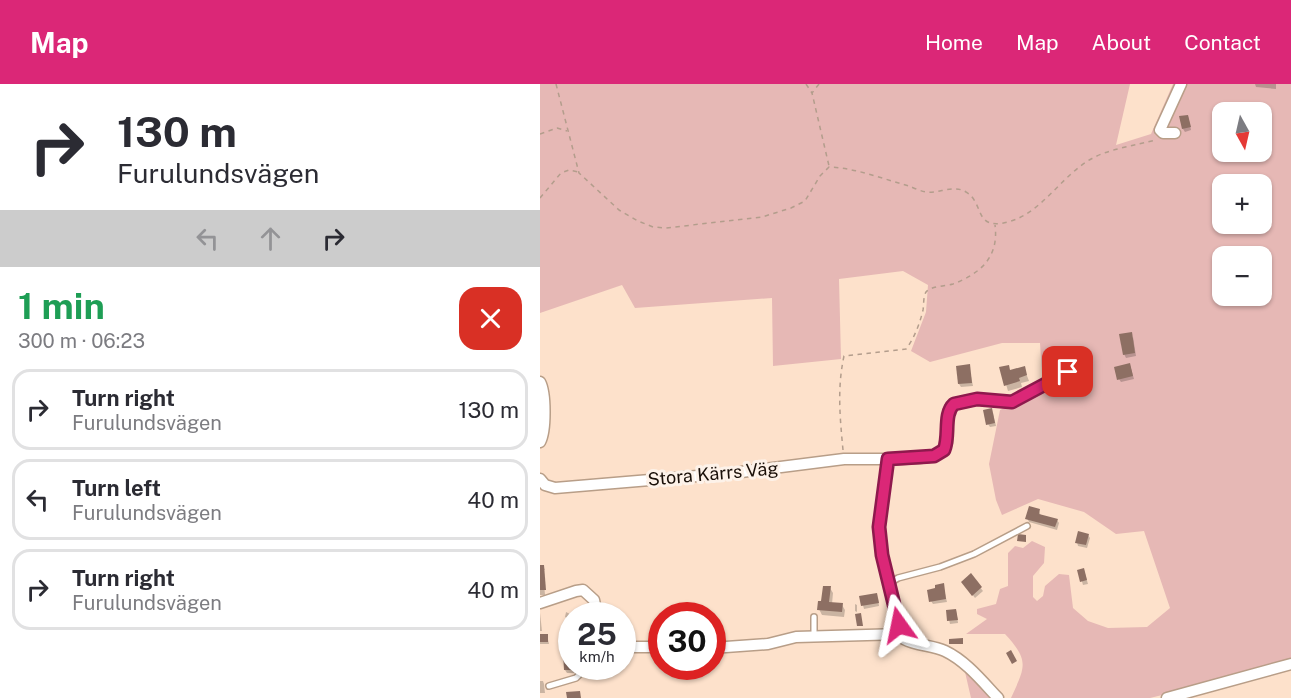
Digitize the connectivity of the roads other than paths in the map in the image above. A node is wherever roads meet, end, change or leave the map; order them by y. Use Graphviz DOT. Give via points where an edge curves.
graph roads {
  1 [pos="1181,84"];
  2 [pos="1169,133"];
  3 [pos="1068,372"];
  4 [pos="540,382"];
  5 [pos="540,442"];
  6 [pos="888,459"];
  7 [pos="540,479"];
  8 [pos="1027,526"];
  9 [pos="890,583"];
  10 [pos="594,602"];
  11 [pos="540,603"];
  12 [pos="814,617"];
  13 [pos="902,634"];
  14 [pos="814,638"];
  15 [pos="726,647"];
  16 [pos="1291,664"];
  17 [pos="569,680"];
  18 [pos="549,686"];
  19 [pos="998,698"];
  20 [pos="1167,698"];
  1 -- 2 [label="street" via="1160,130"];
  3 -- 6 [label="street, Stora Kärrs Väg" via="1012,402 977,399 954,404 948,413 948,442 944,450 934,456"];
  4 -- 5 [label="street" via="544,393"];
  6 -- 7 [label="street, Stora Kärrs Väg" via="844,459 555,488"];
  6 -- 9 [label="street" via="879,527"];
  8 -- 9 [label="lane" via="974,554"];
  9 -- 13 [label="street"];
  10 -- 11 [label="street" via="584,590"];
  12 -- 14 [label="lane"];
  13 -- 14 [label="street"];
  13 -- 19 [label="street" via="910,642 944,650 960,660"];
  14 -- 15 [label="street"];
  16 -- 20 [label="street"];
  17 -- 18 [label="lane"];
}
